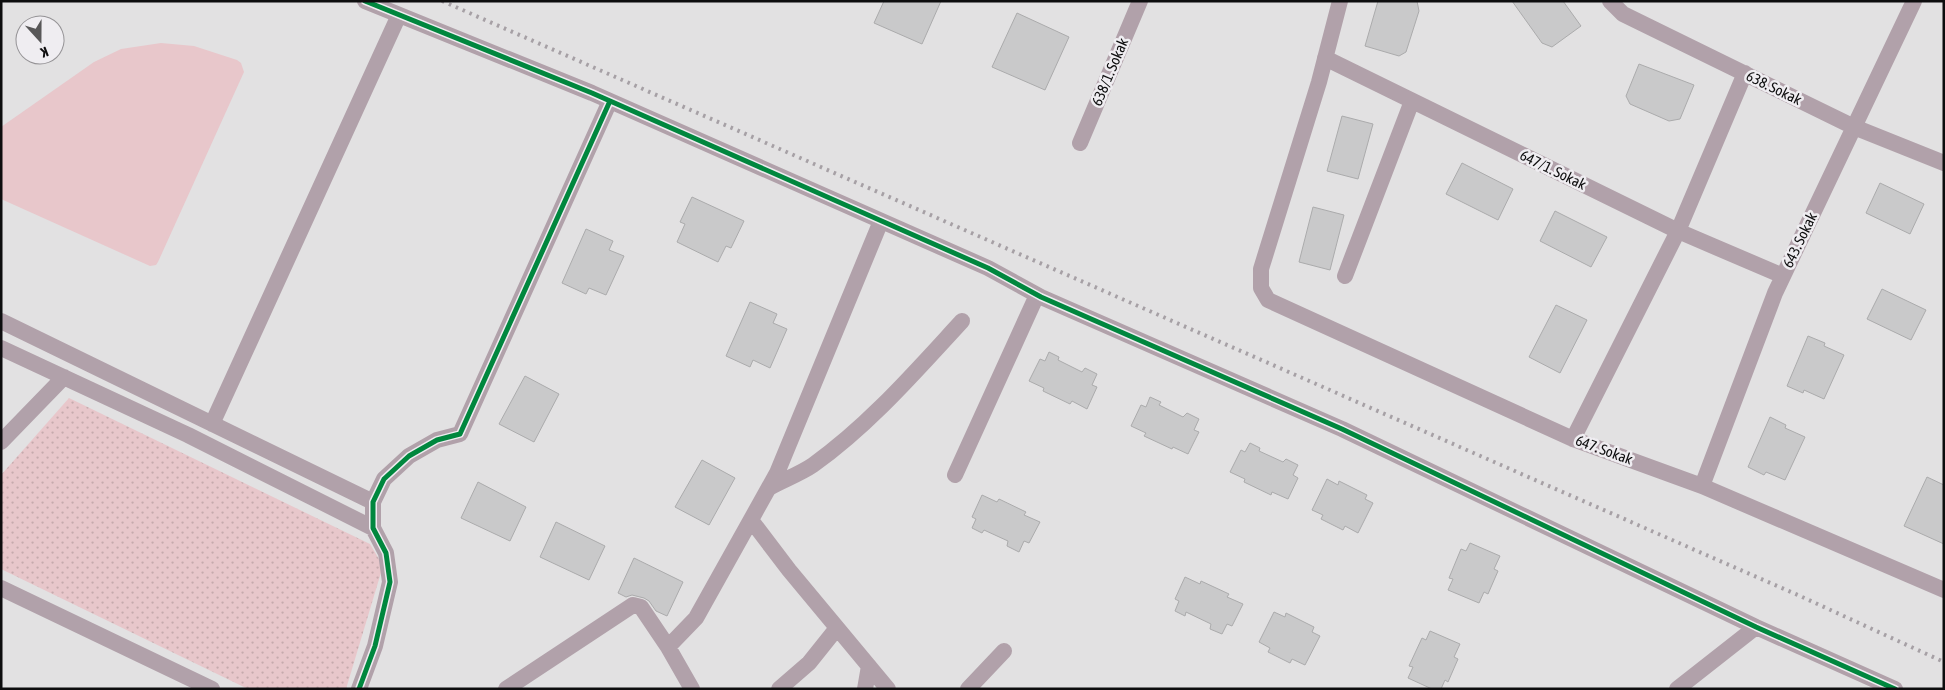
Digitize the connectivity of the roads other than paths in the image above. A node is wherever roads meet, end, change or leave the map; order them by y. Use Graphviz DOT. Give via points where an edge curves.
graph roads {
  1 [pos="365,1"];
  2 [pos="1140,1"];
  3 [pos="1340,1"];
  4 [pos="1610,1"];
  5 [pos="1914,1"];
  6 [pos="398,15"];
  7 [pos="1325,58"];
  8 [pos="1745,73"];
  9 [pos="1412,101"];
  10 [pos="610,102"];
  11 [pos="1854,127"];
  12 [pos="1080,143"];
  13 [pos="1944,163"];
  14 [pos="881,221"];
  15 [pos="1678,231"];
  16 [pos="1345,276"];
  17 [pos="1783,276"];
  18 [pos="1037,295"];
  19 [pos="1,321"];
  20 [pos="962,322"];
  21 [pos="1,348"];
  22 [pos="64,377"];
  23 [pos="212,424"];
  24 [pos="1573,439"];
  25 [pos="1,442"];
  26 [pos="955,475"];
  27 [pos="1702,486"];
  28 [pos="769,488"];
  29 [pos="373,502"];
  30 [pos="751,520"];
  31 [pos="373,528"];
  32 [pos="1,588"];
  33 [pos="1944,590"];
  34 [pos="1756,627"];
  35 [pos="838,628"];
  36 [pos="668,646"];
  37 [pos="1004,651"];
  38 [pos="870,666"];
  39 [pos="212,689"];
  40 [pos="359,689"];
  41 [pos="506,689"];
  42 [pos="692,689"];
  43 [pos="779,689"];
  44 [pos="864,689"];
  45 [pos="888,689"];
  46 [pos="968,689"];
  47 [pos="1677,689"];
  48 [pos="1896,689"];
  1 -- 6 [label="street"];
  2 -- 12 [label="street, 638/1. Sokak"];
  3 -- 7 [label="street"];
  4 -- 8 [label="street, 638. Sokak" via="1623,14"];
  5 -- 11 [label="street, 643. Sokak"];
  6 -- 10 [label="street"];
  6 -- 23 [label="street"];
  7 -- 9 [label="street, 647/1. Sokak"];
  7 -- 24 [label="street, 647. Sokak" via="1261,269 1261,288 1268,300"];
  8 -- 11 [label="street, 638. Sokak"];
  8 -- 15 [label="street"];
  9 -- 15 [label="street, 647/1. Sokak"];
  9 -- 16 [label="street"];
  10 -- 14 [label="street"];
  10 -- 29 [label="street" via="460,434 437,440 408,456 384,479"];
  11 -- 13 [label="street, 638. Sokak"];
  11 -- 17 [label="street, 643. Sokak"];
  14 -- 18 [label="street" via="988,268"];
  14 -- 28 [label="street"];
  15 -- 17 [label="street, 647/1. Sokak"];
  15 -- 24 [label="street"];
  17 -- 27 [label="street, 643. Sokak"];
  18 -- 26 [label="street"];
  18 -- 34 [label="street" via="1342,429"];
  19 -- 23 [label="street"];
  20 -- 28 [label="street" via="895,394 846,437 812,466"];
  21 -- 22 [label="street"];
  22 -- 25 [label="street"];
  22 -- 31 [label="street"];
  23 -- 29 [label="street"];
  24 -- 27 [label="street, 647. Sokak"];
  27 -- 33 [label="street, 647. Sokak"];
  28 -- 30 [label="street"];
  29 -- 31 [label="street"];
  30 -- 35 [label="street" via="788,570"];
  30 -- 36 [label="street" via="696,618"];
  31 -- 40 [label="street" via="386,554 390,582 375,646"];
  32 -- 39 [label="street"];
  34 -- 47 [label="street"];
  34 -- 48 [label="street"];
  35 -- 38 [label="street"];
  35 -- 43 [label="street" via="809,663"];
  36 -- 41 [label="street" via="642,607 633,605"];
  36 -- 42 [label="street"];
  37 -- 46 [label="street"];
  38 -- 44 [label="street"];
  38 -- 45 [label="street"];
}
